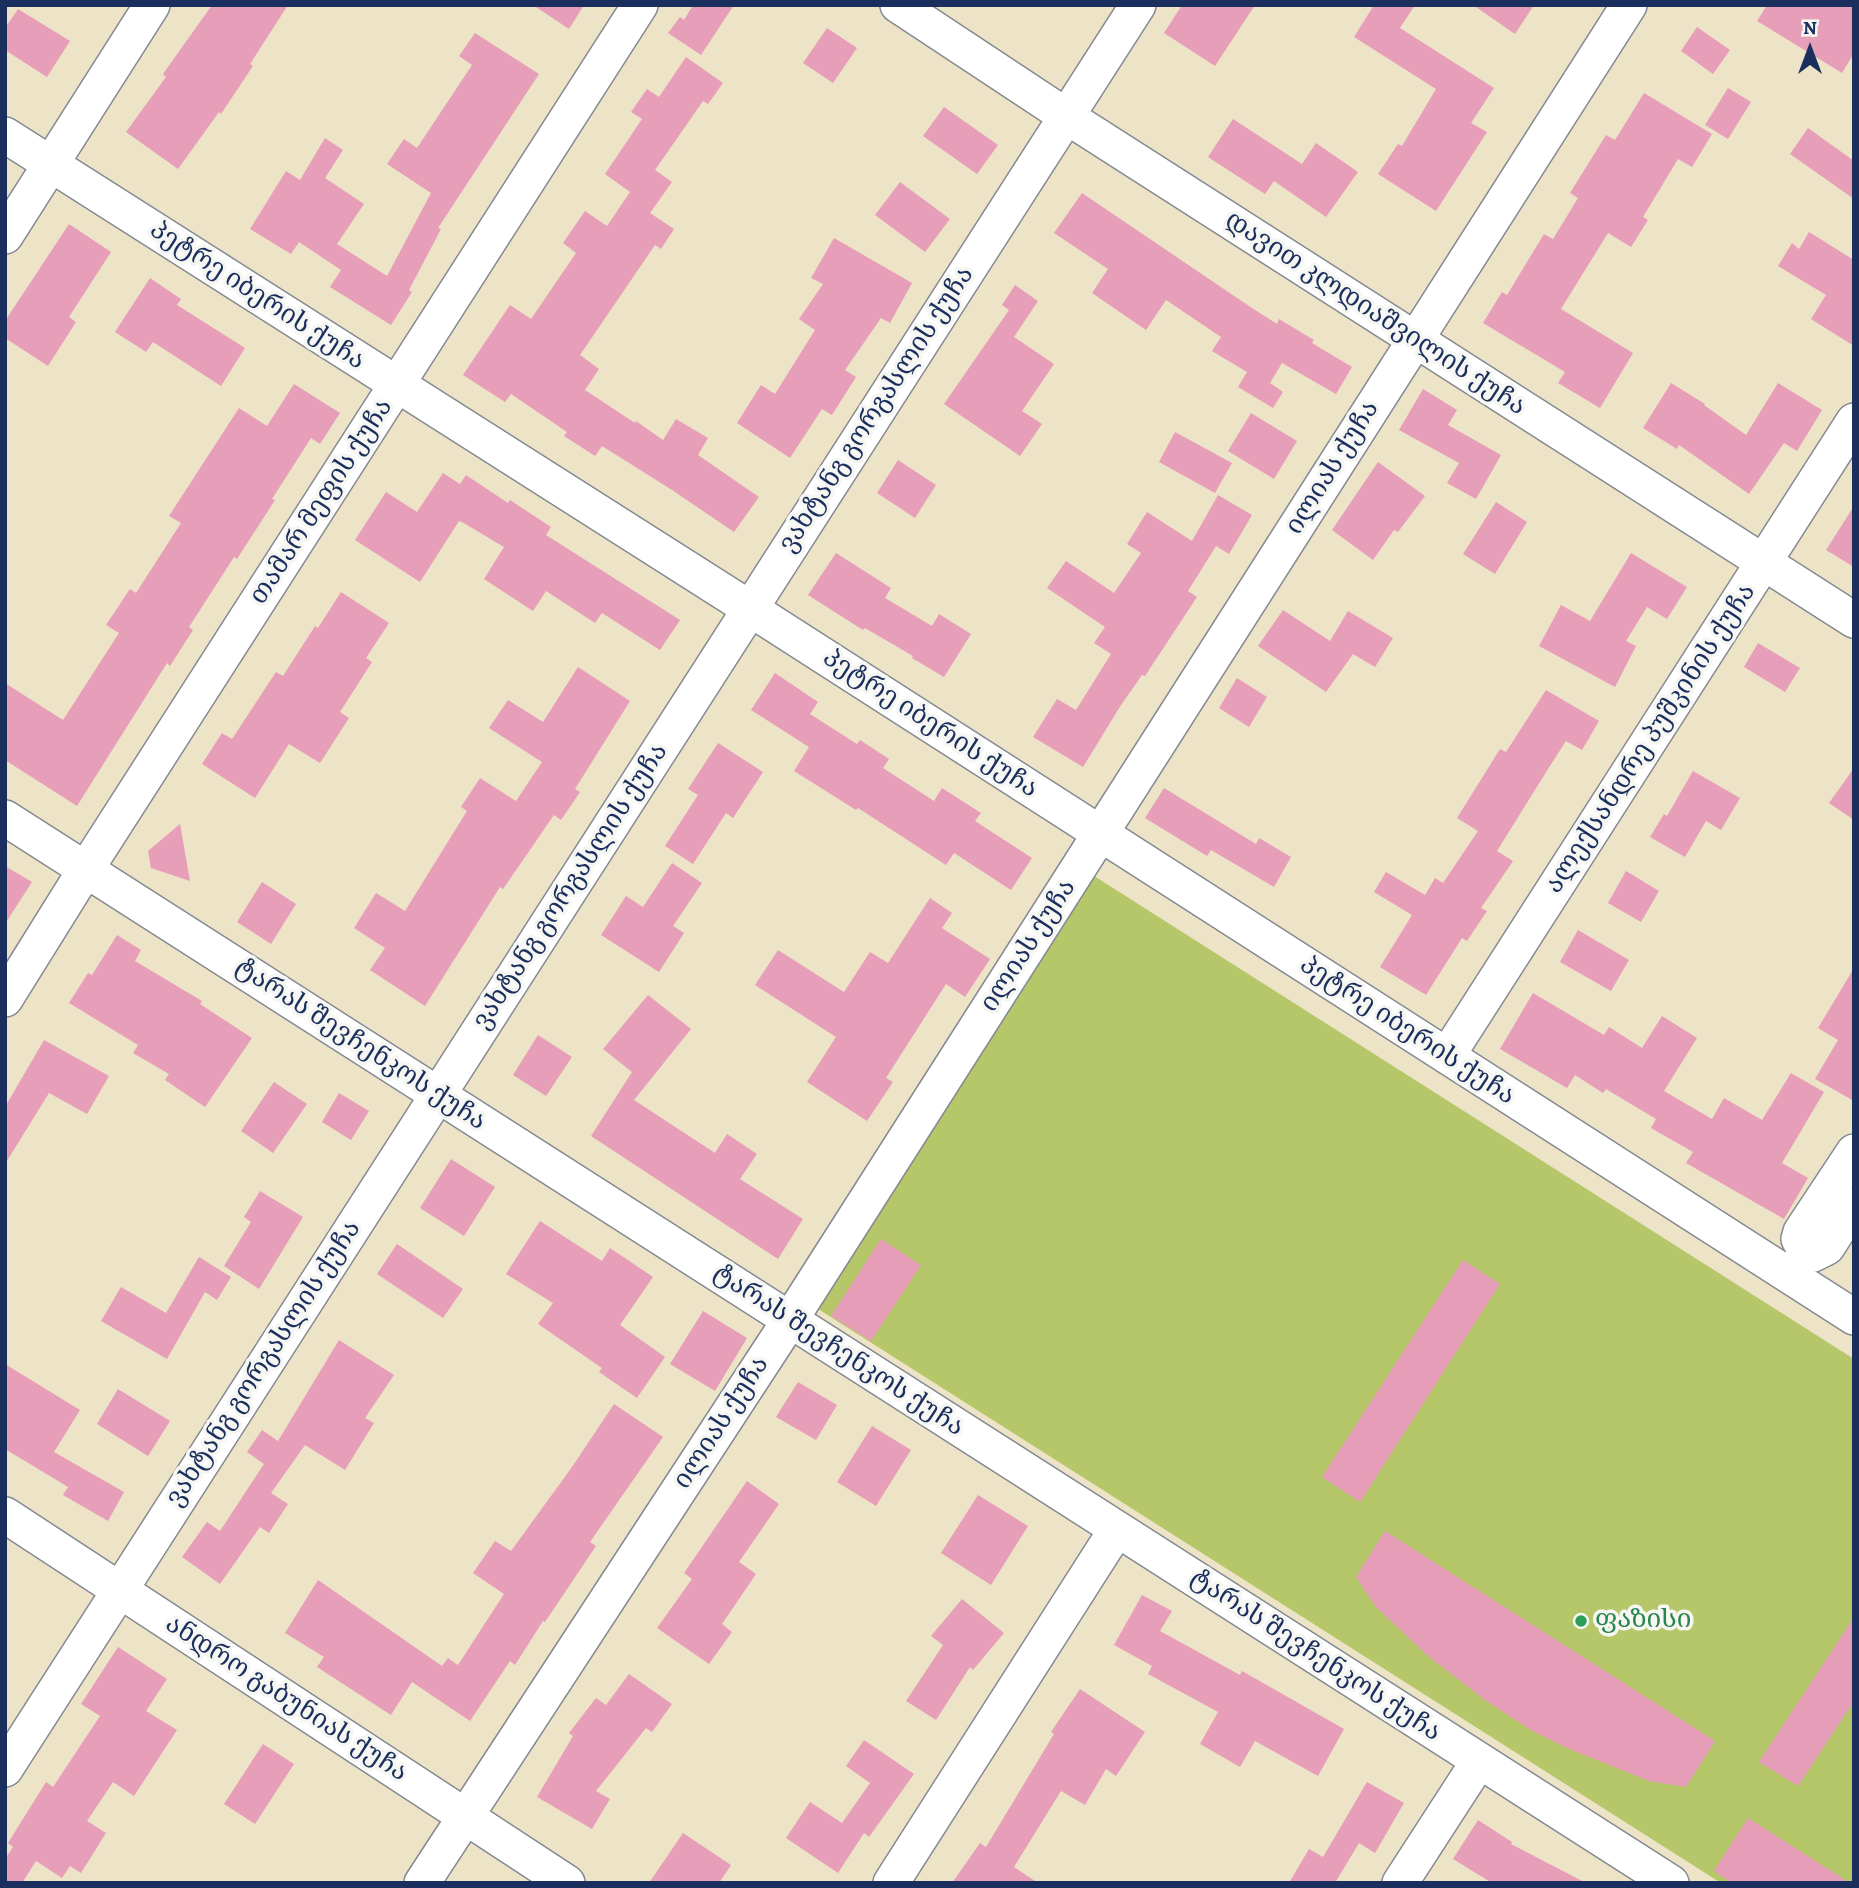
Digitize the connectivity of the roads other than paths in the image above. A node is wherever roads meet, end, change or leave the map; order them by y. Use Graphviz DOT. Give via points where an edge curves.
graph roads {
  1 [pos="152,5"];
  2 [pos="640,5"];
  3 [pos="898,5"];
  4 [pos="1138,5"];
  5 [pos="1629,5"];
  6 [pos="1066,116"];
  7 [pos="5,135"];
  8 [pos="51,164"];
  9 [pos="5,236"];
  10 [pos="1415,340"];
  11 [pos="396,385"];
  12 [pos="1854,421"];
  13 [pos="1763,562"];
  14 [pos="749,608"];
  15 [pos="1854,620"];
  16 [pos="5,818"];
  17 [pos="1100,834"];
  18 [pos="86,869"];
  19 [pos="5,999"];
  20 [pos="1447,1056"];
  21 [pos="437,1095"];
  22 [pos="1854,1152"];
  23 [pos="1854,1205"];
  24 [pos="1799,1264"];
  25 [pos="1854,1317"];
  26 [pos="790,1320"];
  27 [pos="5,1515"];
  28 [pos="1117,1529"];
  29 [pos="119,1590"];
  30 [pos="1479,1761"];
  31 [pos="5,1769"];
  32 [pos="465,1817"];
  33 [pos="422,1883"];
  34 [pos="567,1883"];
  35 [pos="891,1883"];
  36 [pos="1400,1883"];
  37 [pos="1671,1883"];
  1 -- 8 [label="street"];
  2 -- 11 [label="street, თამარ მეფის ქუჩა"];
  3 -- 6 [label="street, დავით კლდიაშვილის ქუჩა"];
  4 -- 6 [label="street, ვახტანგ გორგასლის ქუჩა"];
  5 -- 10 [label="street, ილიას ქუჩა"];
  6 -- 10 [label="street, დავით კლდიაშვილის ქუჩა"];
  6 -- 14 [label="street, ვახტანგ გორგასლის ქუჩა"];
  7 -- 8 [label="street, პეტრე იბერის ქუჩა"];
  8 -- 9 [label="street"];
  8 -- 11 [label="street, პეტრე იბერის ქუჩა"];
  10 -- 13 [label="street, დავით კლდიაშვილის ქუჩა"];
  10 -- 17 [label="street, ილიას ქუჩა"];
  11 -- 14 [label="street, პეტრე იბერის ქუჩა"];
  11 -- 18 [label="street, თამარ მეფის ქუჩა"];
  12 -- 13 [label="street, ალექსანდრე პუშკინის ქუჩა"];
  13 -- 15 [label="street, დავით კლდიაშვილის ქუჩა"];
  13 -- 20 [label="street, ალექსანდრე პუშკინის ქუჩა"];
  14 -- 17 [label="street, პეტრე იბერის ქუჩა"];
  14 -- 21 [label="street, ვახტანგ გორგასლის ქუჩა"];
  16 -- 18 [label="street, ტარას შევჩენკოს ქუჩა"];
  17 -- 20 [label="street, პეტრე იბერის ქუჩა"];
  17 -- 26 [label="street, ილიას ქუჩა"];
  18 -- 19 [label="street, თამარ მეფის ქუჩა"];
  18 -- 21 [label="street, ტარას შევჩენკოს ქუჩა"];
  20 -- 24 [label="street, პეტრე იბერის ქუჩა"];
  21 -- 26 [label="street, ტარას შევჩენკოს ქუჩა"];
  21 -- 29 [label="street, ვახტანგ გორგასლის ქუჩა"];
  22 -- 24 [label="street" via="1801,1232"];
  23 -- 24 [label="street" via="1827,1247"];
  24 -- 25 [label="street, პეტრე იბერის ქუჩა"];
  26 -- 28 [label="street, ტარას შევჩენკოს ქუჩა"];
  26 -- 32 [label="street, ილიას ქუჩა"];
  27 -- 29 [label="street, ანდრო გაბუნიას ქუჩა"];
  28 -- 30 [label="street, ტარას შევჩენკოს ქუჩა"];
  28 -- 35 [label="street"];
  29 -- 31 [label="street, ვახტანგ გორგასლის ქუჩა"];
  29 -- 32 [label="street, ანდრო გაბუნიას ქუჩა"];
  30 -- 36 [label="street"];
  30 -- 37 [label="street, ტარას შევჩენკოს ქუჩა"];
  32 -- 33 [label="street, ილიას ქუჩა"];
  32 -- 34 [label="street, ანდრო გაბუნიას ქუჩა"];
}
